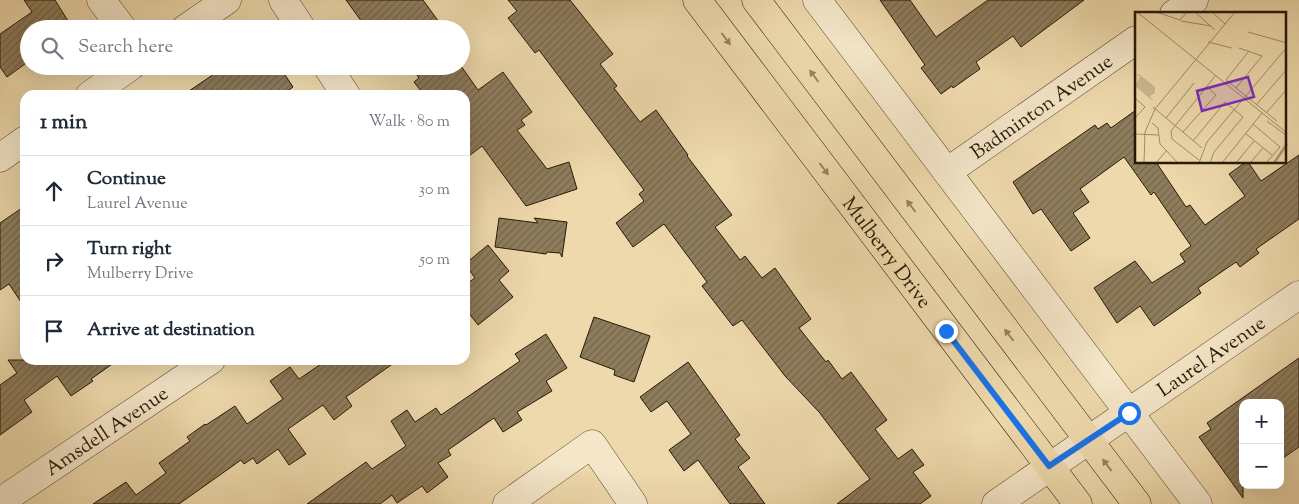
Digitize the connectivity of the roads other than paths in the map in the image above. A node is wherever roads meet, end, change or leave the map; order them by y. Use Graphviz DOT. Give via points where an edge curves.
graph roads {
  1 [pos="101,0"];
  2 [pos="227,0"];
  3 [pos="283,0"];
  4 [pos="697,0"];
  5 [pos="756,0"];
  6 [pos="817,0"];
  7 [pos="1194,0"];
  8 [pos="1177,12"];
  9 [pos="116,20"];
  10 [pos="198,20"];
  11 [pos="296,20"];
  12 [pos="1135,41"];
  13 [pos="118,75"];
  14 [pos="333,75"];
  15 [pos="97,90"];
  16 [pos="343,90"];
  17 [pos="20,144"];
  18 [pos="0,158"];
  19 [pos="947,172"];
  20 [pos="1299,294"];
  21 [pos="204,365"];
  22 [pos="1129,413"];
  23 [pos="1088,440"];
  24 [pos="1049,466"];
  25 [pos="0,502"];
  26 [pos="507,504"];
  27 [pos="633,504"];
  28 [pos="996,504"];
  29 [pos="1078,504"];
  30 [pos="1136,504"];
  31 [pos="1198,504"];
  1 -- 9 [label="street"];
  2 -- 10 [label="street"];
  3 -- 11 [label="street"];
  4 -- 24 [label="main road, Mulberry Drive, one-way"];
  23 -- 5 [label="main road, one-way"];
  6 -- 19 [label="street"];
  7 -- 8 [label="street"];
  12 -- 19 [label="street, Badminton Avenue"];
  13 -- 15 [label="street"];
  14 -- 16 [label="street"];
  17 -- 18 [label="street"];
  19 -- 22 [label="street"];
  20 -- 22 [label="street, Laurel Avenue"];
  21 -- 25 [label="street, Amsdell Avenue"];
  22 -- 23 [label="street, Laurel Avenue"];
  22 -- 31 [label="street"];
  23 -- 24 [label="street, Laurel Avenue"];
  30 -- 23 [label="main road, one-way"];
  24 -- 28 [label="street, Laurel Avenue"];
  24 -- 29 [label="main road, Mulberry Drive"];
  26 -- 27 [label="street" via="592,444"];
}
